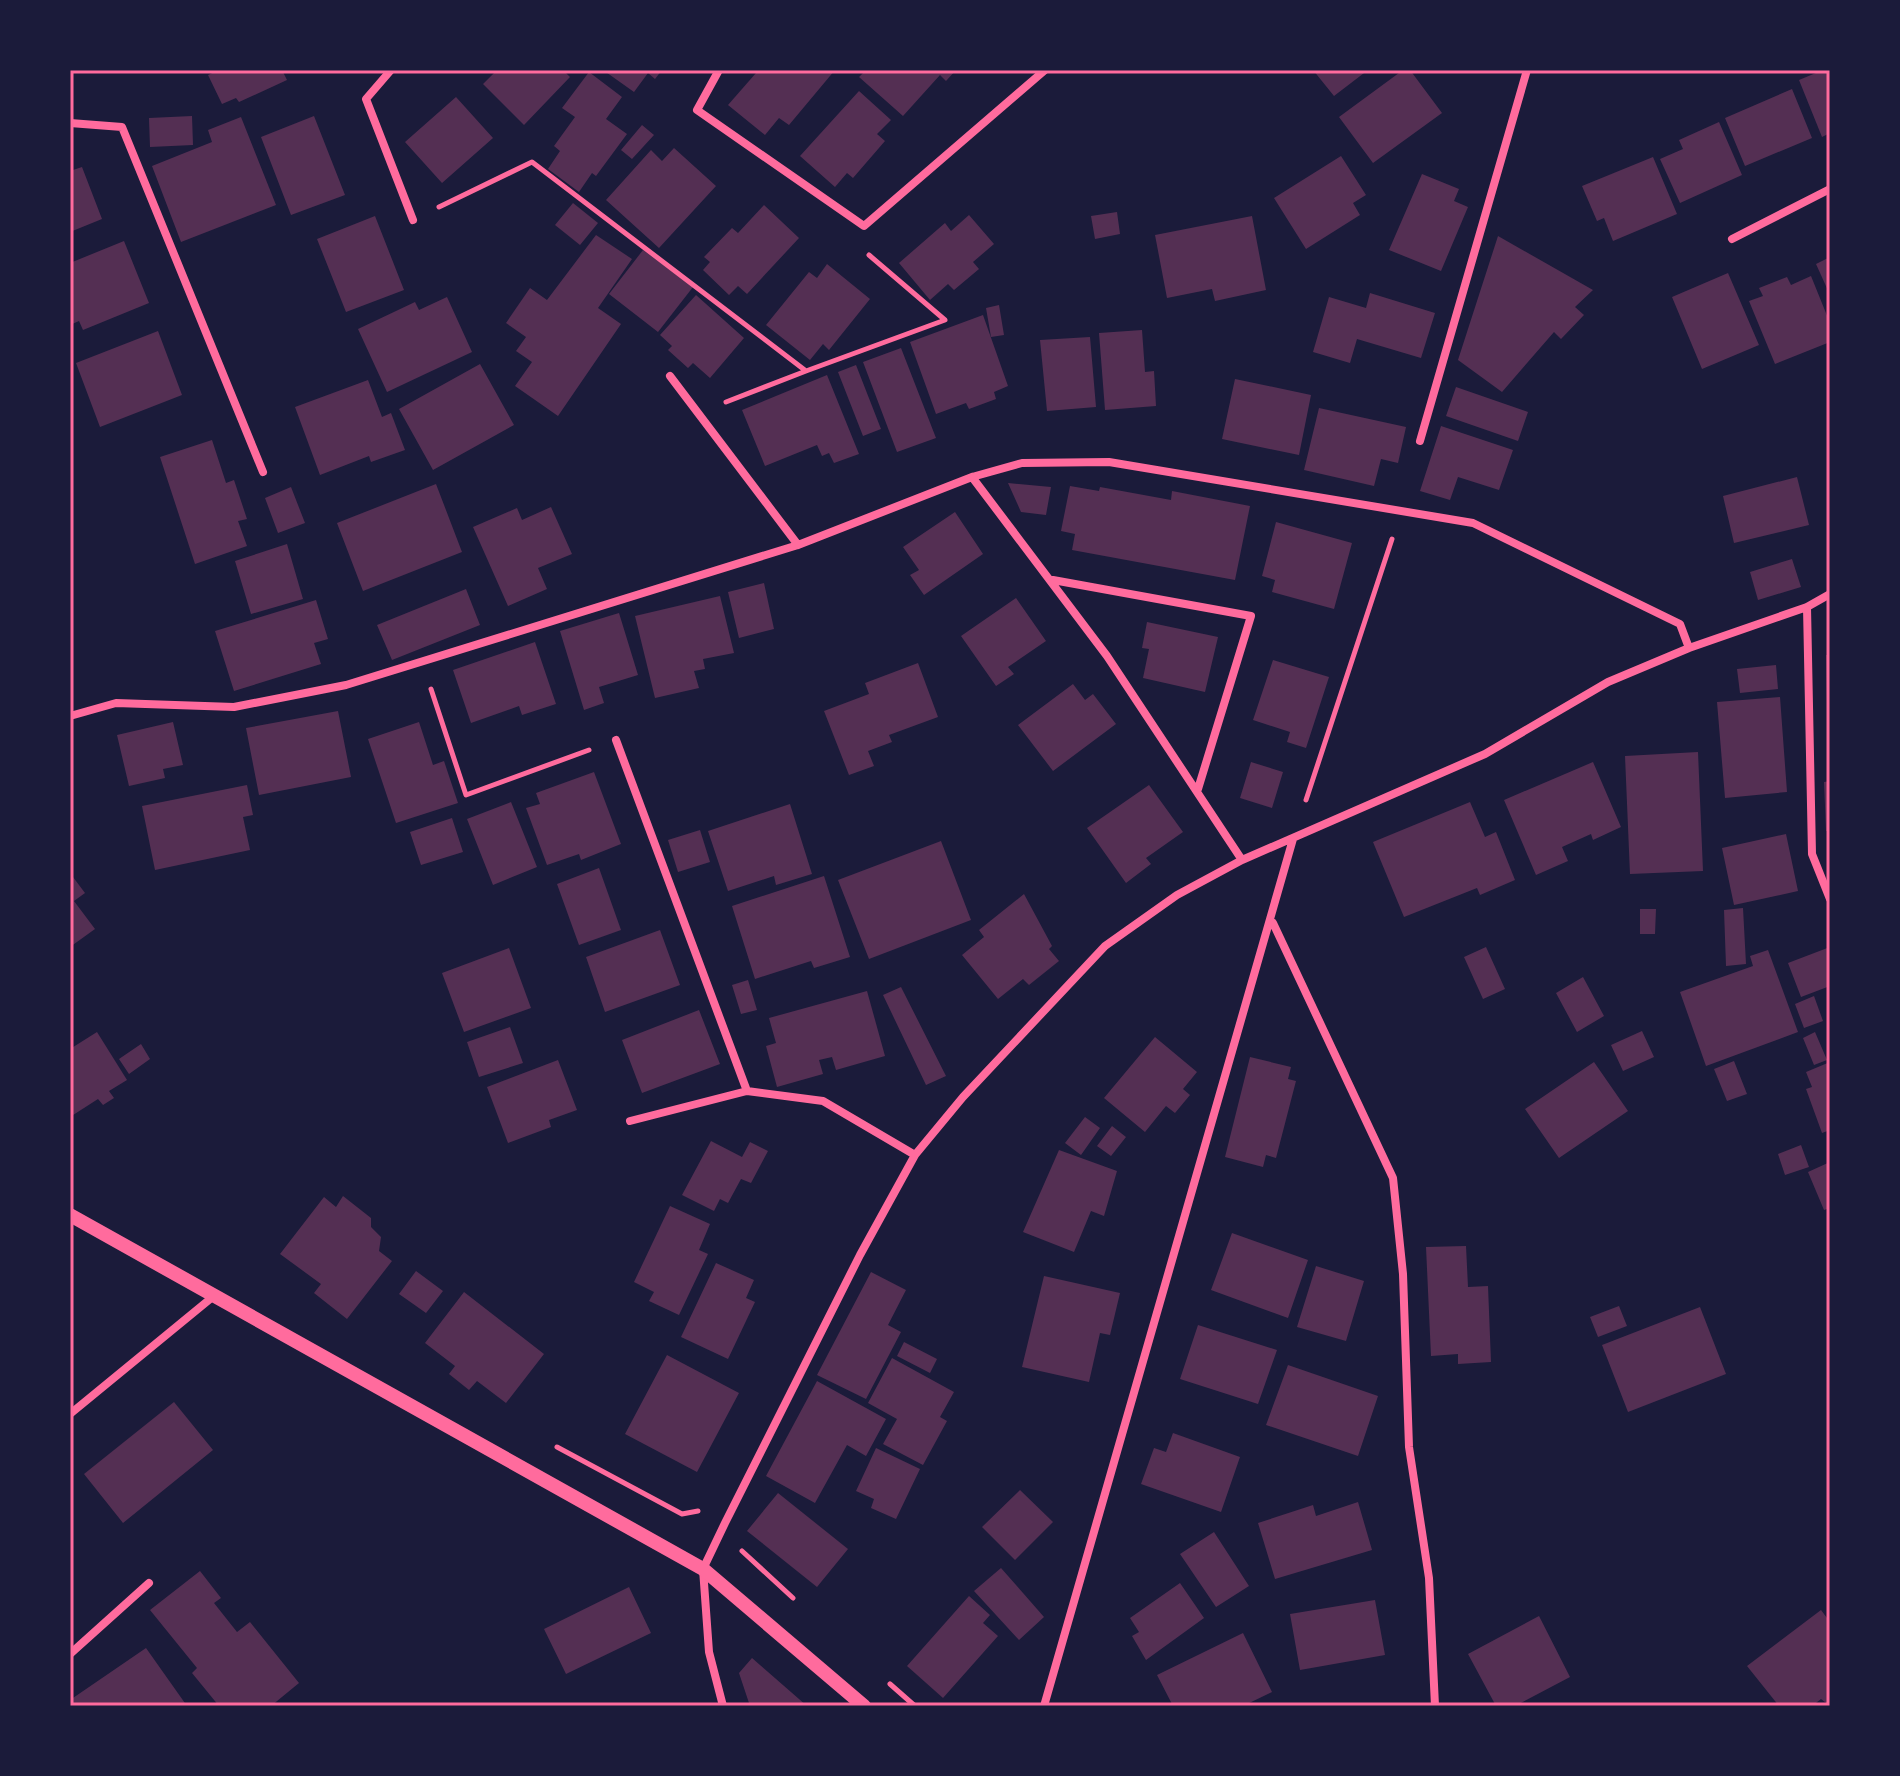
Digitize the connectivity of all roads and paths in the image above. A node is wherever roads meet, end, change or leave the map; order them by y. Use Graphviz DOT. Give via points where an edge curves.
graph roads {
  1 [pos="391,70"];
  2 [pos="719,70"];
  3 [pos="1045,70"];
  4 [pos="1527,70"];
  5 [pos="70,123"];
  6 [pos="1830,189"];
  7 [pos="413,220"];
  8 [pos="864,226"];
  9 [pos="1732,239"];
  10 [pos="806,371"];
  11 [pos="670,376"];
  12 [pos="697,412"];
  13 [pos="1420,441"];
  14 [pos="263,472"];
  15 [pos="972,477"];
  16 [pos="1401,512"];
  17 [pos="798,545"];
  18 [pos="1053,580"];
  19 [pos="1830,594"];
  20 [pos="1807,607"];
  21 [pos="1689,648"];
  22 [pos="422,663"];
  23 [pos="70,716"];
  24 [pos="616,740"];
  25 [pos="1198,789"];
  26 [pos="1293,839"];
  27 [pos="1242,860"];
  28 [pos="1830,899"];
  29 [pos="1272,922"];
  30 [pos="747,1091"];
  31 [pos="630,1121"];
  32 [pos="915,1155"];
  33 [pos="70,1215"];
  34 [pos="215,1295"];
  35 [pos="70,1414"];
  36 [pos="703,1510"];
  37 [pos="682,1514"];
  38 [pos="741,1544"];
  39 [pos="703,1569"];
  40 [pos="149,1583"];
  41 [pos="801,1606"];
  42 [pos="70,1654"];
  43 [pos="723,1706"];
  44 [pos="864,1706"];
  45 [pos="1044,1706"];
  46 [pos="1435,1706"];
  1 -- 7 [label="street" via="366,99"];
  2 -- 8 [label="street" via="697,110"];
  3 -- 8 [label="street"];
  4 -- 13 [label="street"];
  5 -- 14 [label="street" via="122,127"];
  6 -- 9 [label="street"];
  7 -- 10 [label="path" via="532,162"];
  8 -- 10 [label="path" via="868,254 945,320"];
  10 -- 12 [label="path"];
  11 -- 12 [label="street"];
  12 -- 17 [label="street"];
  15 -- 16 [label="street" via="1022,463 1109,462"];
  15 -- 17 [label="street"];
  15 -- 18 [label="street"];
  16 -- 21 [label="street" via="1473,523 1680,624"];
  16 -- 26 [label="path"];
  17 -- 22 [label="street"];
  18 -- 25 [label="street"];
  18 -- 25 [label="street" via="1251,616"];
  19 -- 20 [label="street"];
  20 -- 21 [label="street"];
  20 -- 28 [label="street" via="1812,854"];
  21 -- 26 [label="street" via="1608,682 1485,754"];
  22 -- 23 [label="street" via="346,685 234,707 116,703"];
  22 -- 24 [label="path" via="466,795"];
  24 -- 30 [label="street"];
  25 -- 27 [label="street"];
  26 -- 27 [label="street"];
  26 -- 29 [label="street"];
  27 -- 32 [label="street" via="1165,903 1105,946"];
  29 -- 45 [label="street"];
  29 -- 46 [label="street" via="1393,1178 1403,1274 1409,1447 1429,1578"];
  30 -- 31 [label="street"];
  30 -- 32 [label="street" via="823,1101"];
  32 -- 39 [label="street"];
  33 -- 34 [label="street"];
  34 -- 35 [label="street"];
  34 -- 39 [label="street"];
  36 -- 37 [label="path"];
  38 -- 41 [label="path" via="743,1555"];
  39 -- 43 [label="street" via="709,1652"];
  39 -- 44 [label="street"];
  40 -- 42 [label="street"];
}
